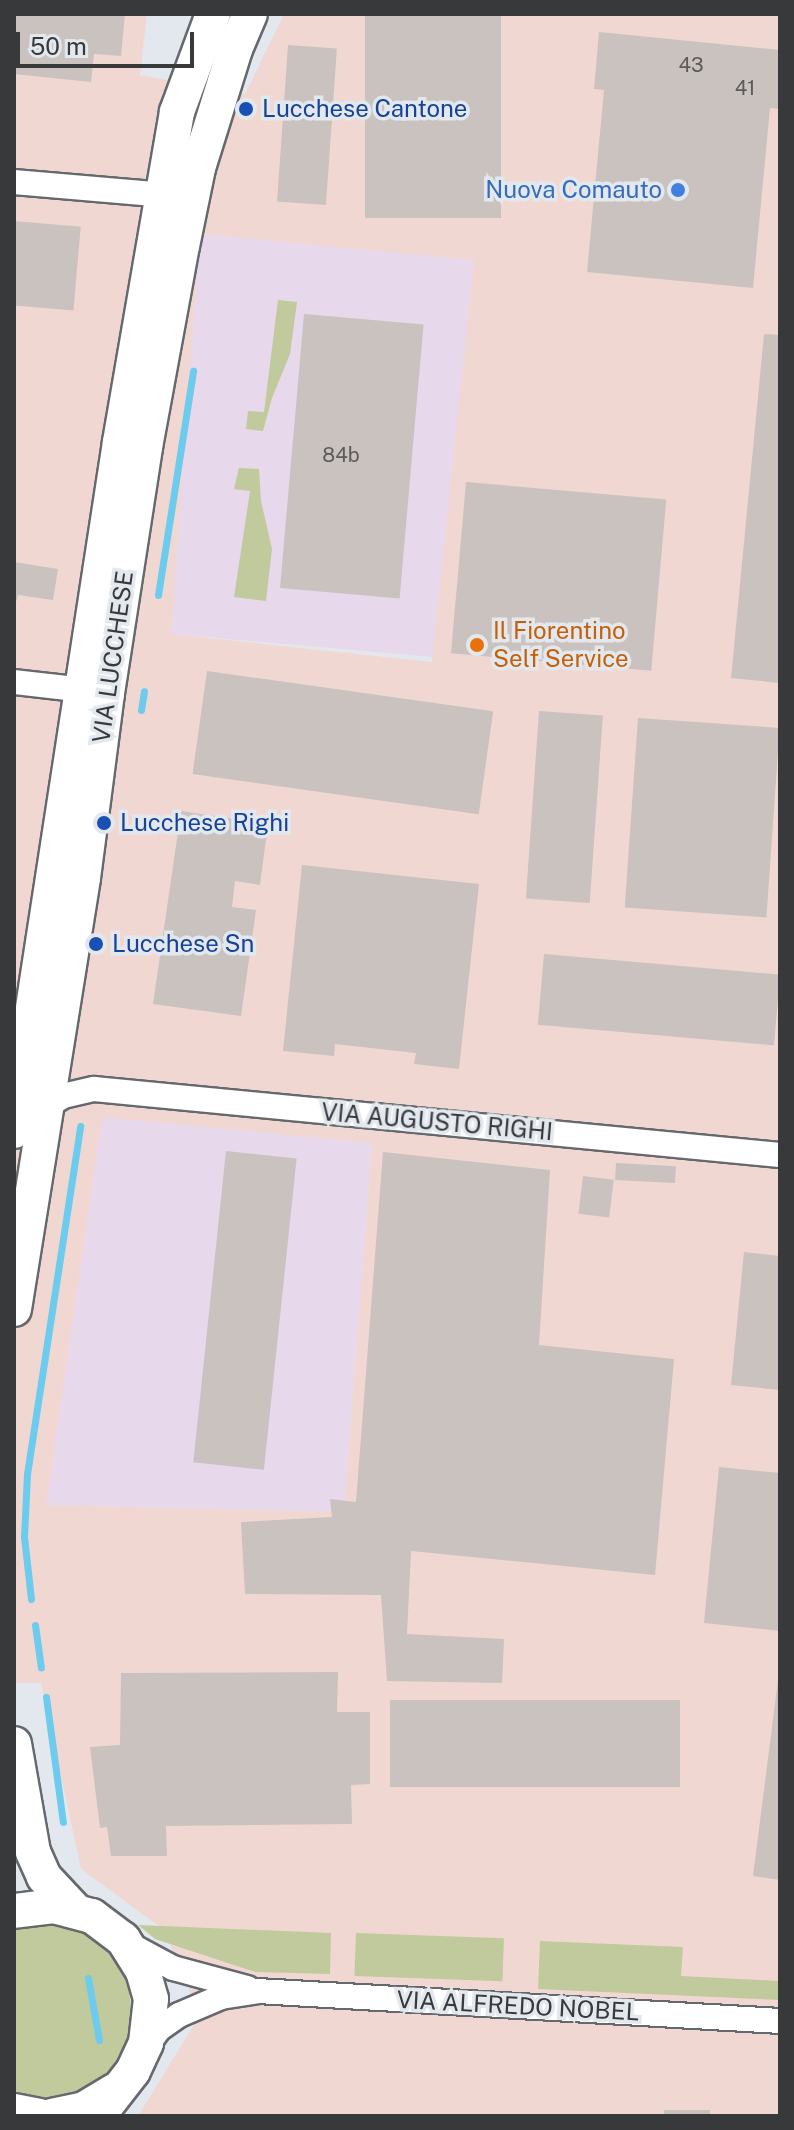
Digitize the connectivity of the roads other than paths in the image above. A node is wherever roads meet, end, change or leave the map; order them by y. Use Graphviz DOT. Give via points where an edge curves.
graph roads {
  1 [pos="188,14"];
  2 [pos="213,14"];
  3 [pos="250,14"];
  4 [pos="177,112"];
  5 [pos="14,182"];
  6 [pos="165,195"];
  7 [pos="14,682"];
  8 [pos="84,690"];
  9 [pos="53,1054"];
  10 [pos="94,1089"];
  11 [pos="44,1108"];
  12 [pos="14,1131"];
  13 [pos="780,1155"];
  14 [pos="14,1309"];
  15 [pos="14,1744"];
  16 [pos="74,1909"];
  17 [pos="14,1911"];
  18 [pos="125,1942"];
  19 [pos="257,1991"];
  20 [pos="780,2021"];
  21 [pos="144,2050"];
  22 [pos="117,2088"];
  23 [pos="14,2114"];
  24 [pos="40,2116"];
  25 [pos="52,2116"];
  26 [pos="98,2116"];
  1 -- 4 [label="main road"];
  2 -- 4 [label="main road, VIA LUCCHESE"];
  3 -- 9 [label="main road, VIA LUCCHESE" via="202,155 182,246 143,462"];
  4 -- 6 [label="main road, VIA LUCCHESE"];
  5 -- 6 [label="street"];
  6 -- 8 [label="main road, VIA LUCCHESE" via="120,442"];
  7 -- 8 [label="street"];
  8 -- 12 [label="main road, VIA LUCCHESE"];
  9 -- 10 [label="street, VIA AUGUSTO RIGHI" via="70,1077"];
  9 -- 11 [label="main road, VIA LUCCHESE"];
  10 -- 11 [label="street, VIA AUGUSTO RIGHI" via="63,1096"];
  10 -- 13 [label="street, VIA AUGUSTO RIGHI"];
  11 -- 14 [label="main road, VIA LUCCHESE"];
  15 -- 16 [label="main road" via="36,1860 56,1893"];
  16 -- 17 [label="main road"];
  16 -- 18 [label="main road" via="100,1921"];
  18 -- 19 [label="street, VIA ALFREDO NOBEL" via="173,1968"];
  18 -- 21 [label="main road" via="143,1971 151,1999"];
  19 -- 20 [label="street, VIA ALFREDO NOBEL"];
  19 -- 21 [label="street, VIA ALFREDO NOBEL" via="221,1997 179,2015 159,2029"];
  21 -- 22 [label="main road"];
  22 -- 25 [label="main road" via="91,2106"];
  22 -- 26 [label="main road"];
  23 -- 24 [label="main road"];
}
